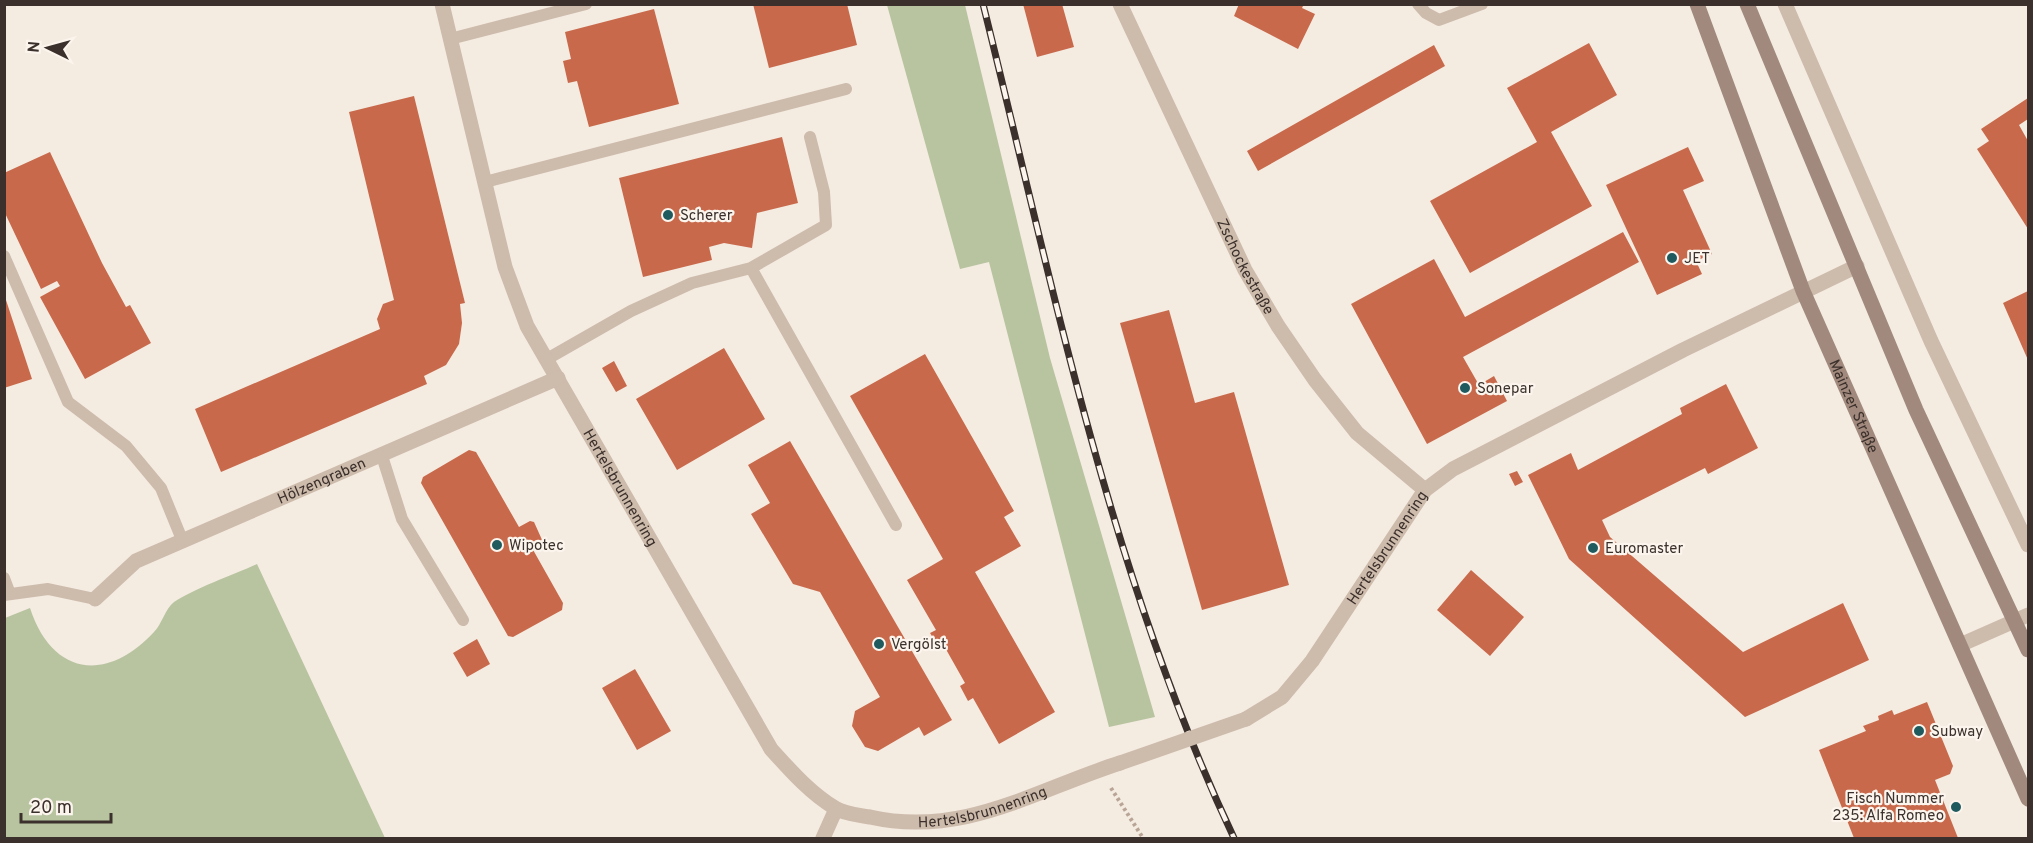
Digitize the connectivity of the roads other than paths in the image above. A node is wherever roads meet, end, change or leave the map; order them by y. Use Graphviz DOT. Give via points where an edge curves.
graph roads {
  1 [pos="442,4"];
  2 [pos="586,4"];
  3 [pos="1120,4"];
  4 [pos="1418,4"];
  5 [pos="1482,4"];
  6 [pos="1697,4"];
  7 [pos="1748,4"];
  8 [pos="1785,4"];
  9 [pos="450,39"];
  10 [pos="846,89"];
  11 [pos="810,137"];
  12 [pos="485,182"];
  13 [pos="4,256"];
  14 [pos="1857,266"];
  15 [pos="751,268"];
  16 [pos="1803,291"];
  17 [pos="547,359"];
  18 [pos="558,378"];
  19 [pos="382,456"];
  20 [pos="1425,490"];
  21 [pos="896,525"];
  22 [pos="183,542"];
  23 [pos="2028,544"];
  24 [pos="4,578"];
  25 [pos="7,594"];
  26 [pos="95,599"];
  27 [pos="2022,617"];
  28 [pos="463,620"];
  29 [pos="1960,645"];
  30 [pos="2028,650"];
  31 [pos="2028,800"];
  32 [pos="836,809"];
  33 [pos="823,838"];
  1 -- 9 [label="street, Hertelsbrunnenring"];
  2 -- 9 [label="lane"];
  3 -- 20 [label="street, Zschockestraße" via="1245,270 1278,326 1358,433"];
  4 -- 5 [label="lane" via="1439,20"];
  6 -- 16 [label="main road, Mainzer Straße"];
  7 -- 14 [label="main road"];
  8 -- 23 [label="street" via="1931,341"];
  9 -- 12 [label="street, Hertelsbrunnenring"];
  10 -- 12 [label="lane"];
  11 -- 15 [label="lane" via="824,192 826,225"];
  12 -- 17 [label="street, Hertelsbrunnenring" via="506,267 527,326"];
  13 -- 22 [label="lane" via="69,402 126,446 161,488"];
  14 -- 16 [label="street, Hertelsbrunnenring"];
  14 -- 27 [label="main road" via="1916,410"];
  15 -- 17 [label="lane" via="692,283 631,311"];
  15 -- 21 [label="lane"];
  16 -- 20 [label="street, Hertelsbrunnenring" via="1453,469"];
  16 -- 29 [label="main road, Mainzer Straße"];
  17 -- 18 [label="street, Hertelsbrunnenring"];
  18 -- 19 [label="street, Hölzengraben"];
  18 -- 32 [label="street, Hertelsbrunnenring" via="771,749 801,781"];
  19 -- 22 [label="street, Hölzengraben"];
  19 -- 28 [label="lane" via="402,519"];
  20 -- 32 [label="street, Hertelsbrunnenring, bridge" via="1312,661 1282,697 1246,719 1000,809 949,822 894,823"];
  22 -- 26 [label="street, Hölzengraben" via="136,561"];
  24 -- 25 [label="lane"];
  25 -- 26 [label="lane" via="48,589"];
  27 -- 29 [label="street"];
  27 -- 30 [label="main road"];
  29 -- 31 [label="main road, Mainzer Straße"];
  32 -- 33 [label="street"];
}
